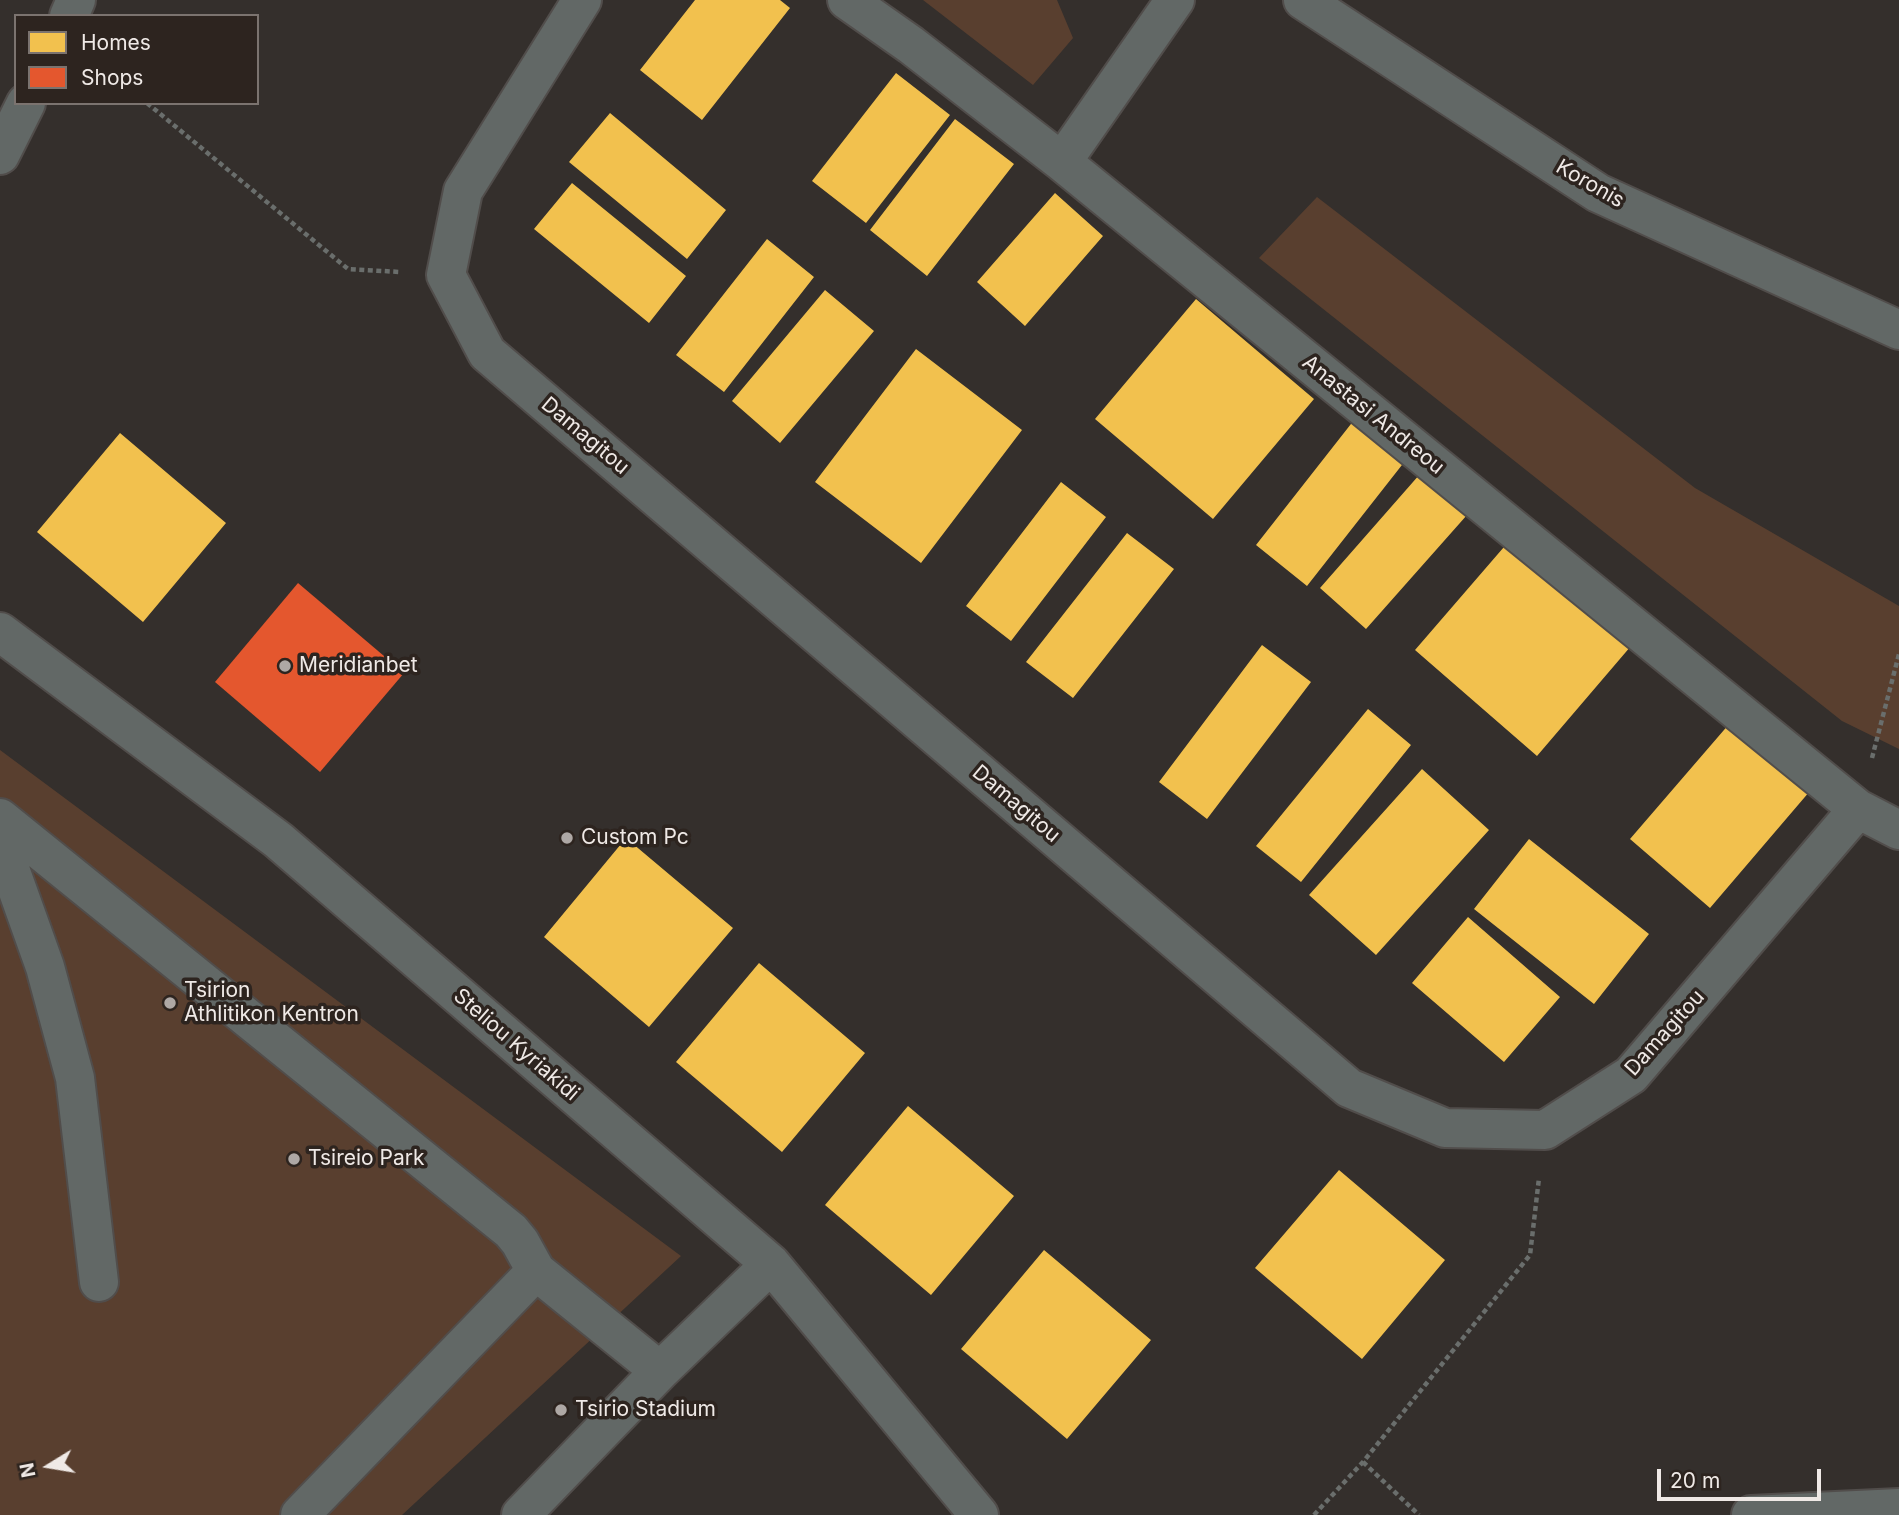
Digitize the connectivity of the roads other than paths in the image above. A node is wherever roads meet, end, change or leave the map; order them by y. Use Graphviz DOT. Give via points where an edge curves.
graph roads {
  1 [pos="582,0"];
  2 [pos="847,0"];
  3 [pos="1175,0"];
  4 [pos="1303,0"];
  5 [pos="25,105"];
  6 [pos="0,155"];
  7 [pos="1062,162"];
  8 [pos="1899,330"];
  9 [pos="0,632"];
  10 [pos="1858,809"];
  11 [pos="0,818"];
  12 [pos="1899,830"];
  13 [pos="0,841"];
  14 [pos="771,1265"];
  15 [pos="536,1271"];
  16 [pos="99,1282"];
  17 [pos="660,1371"];
  18 [pos="1899,1508"];
  19 [pos="300,1515"];
  20 [pos="520,1515"];
  21 [pos="979,1515"];
  22 [pos="1751,1515"];
  1 -- 10 [label="street, Damagitou" via="463,191 446,275 487,352 1349,1088 1445,1128 1545,1130 1631,1075"];
  2 -- 7 [label="street, Anastasi Andreou"];
  3 -- 7 [label="street"];
  4 -- 8 [label="street, Koronis" via="1598,193"];
  5 -- 6 [label="street"];
  7 -- 10 [label="street, Anastasi Andreou"];
  9 -- 14 [label="street, Steliou Kyriakidi" via="278,840"];
  10 -- 12 [label="street, Anastasi Andreou"];
  11 -- 15 [label="street" via="511,1231"];
  13 -- 16 [label="street" via="45,967 75,1078"];
  14 -- 17 [label="street"];
  14 -- 21 [label="street, Steliou Kyriakidi"];
  15 -- 17 [label="street"];
  15 -- 19 [label="street"];
  17 -- 20 [label="street"];
  18 -- 22 [label="street"];
}
